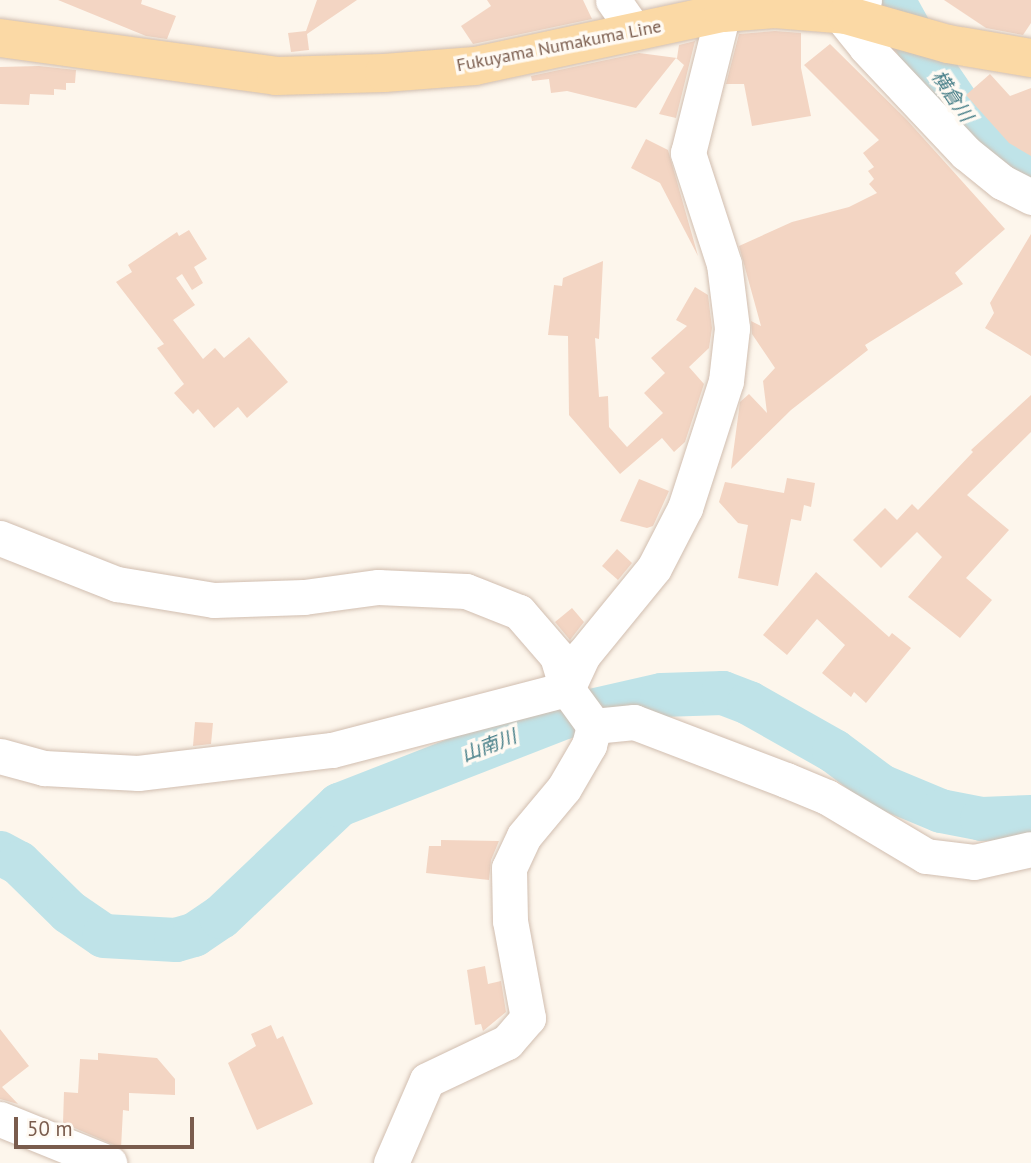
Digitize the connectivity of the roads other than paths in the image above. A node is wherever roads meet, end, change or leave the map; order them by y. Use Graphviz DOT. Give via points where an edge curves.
graph roads {
  1 [pos="612,0"];
  2 [pos="723,12"];
  3 [pos="863,14"];
  4 [pos="635,31"];
  5 [pos="0,38"];
  6 [pos="1031,58"];
  7 [pos="1031,197"];
  8 [pos="0,538"];
  9 [pos="567,689"];
  10 [pos="594,726"];
  11 [pos="0,756"];
  12 [pos="1031,849"];
  13 [pos="0,1119"];
  14 [pos="109,1163"];
  15 [pos="391,1163"];
  1 -- 4 [label="street"];
  2 -- 3 [label="main road, Fukuyama Numakuma Line" via="775,9"];
  2 -- 4 [label="main road, Fukuyama Numakuma Line"];
  2 -- 9 [label="street" via="688,153 724,264 732,328 726,381 685,508 654,568 583,655"];
  3 -- 6 [label="main road, Fukuyama Numakuma Line" via="948,44"];
  3 -- 7 [label="street" via="842,18 966,153 1002,182"];
  4 -- 5 [label="main road, Fukuyama Numakuma Line" via="475,66 276,76"];
  8 -- 9 [label="street" via="117,584 214,600 304,597 390,587 466,591 519,612 557,656"];
  9 -- 10 [label="street"];
  9 -- 11 [label="street" via="318,752 138,773 44,768"];
  10 -- 12 [label="street" via="634,722 786,780 827,797 926,856 974,862"];
  10 -- 15 [label="street" via="589,746 564,788 524,836 509,868 510,921 528,1018 507,1042 427,1080"];
  13 -- 14 [label="street"];
}
